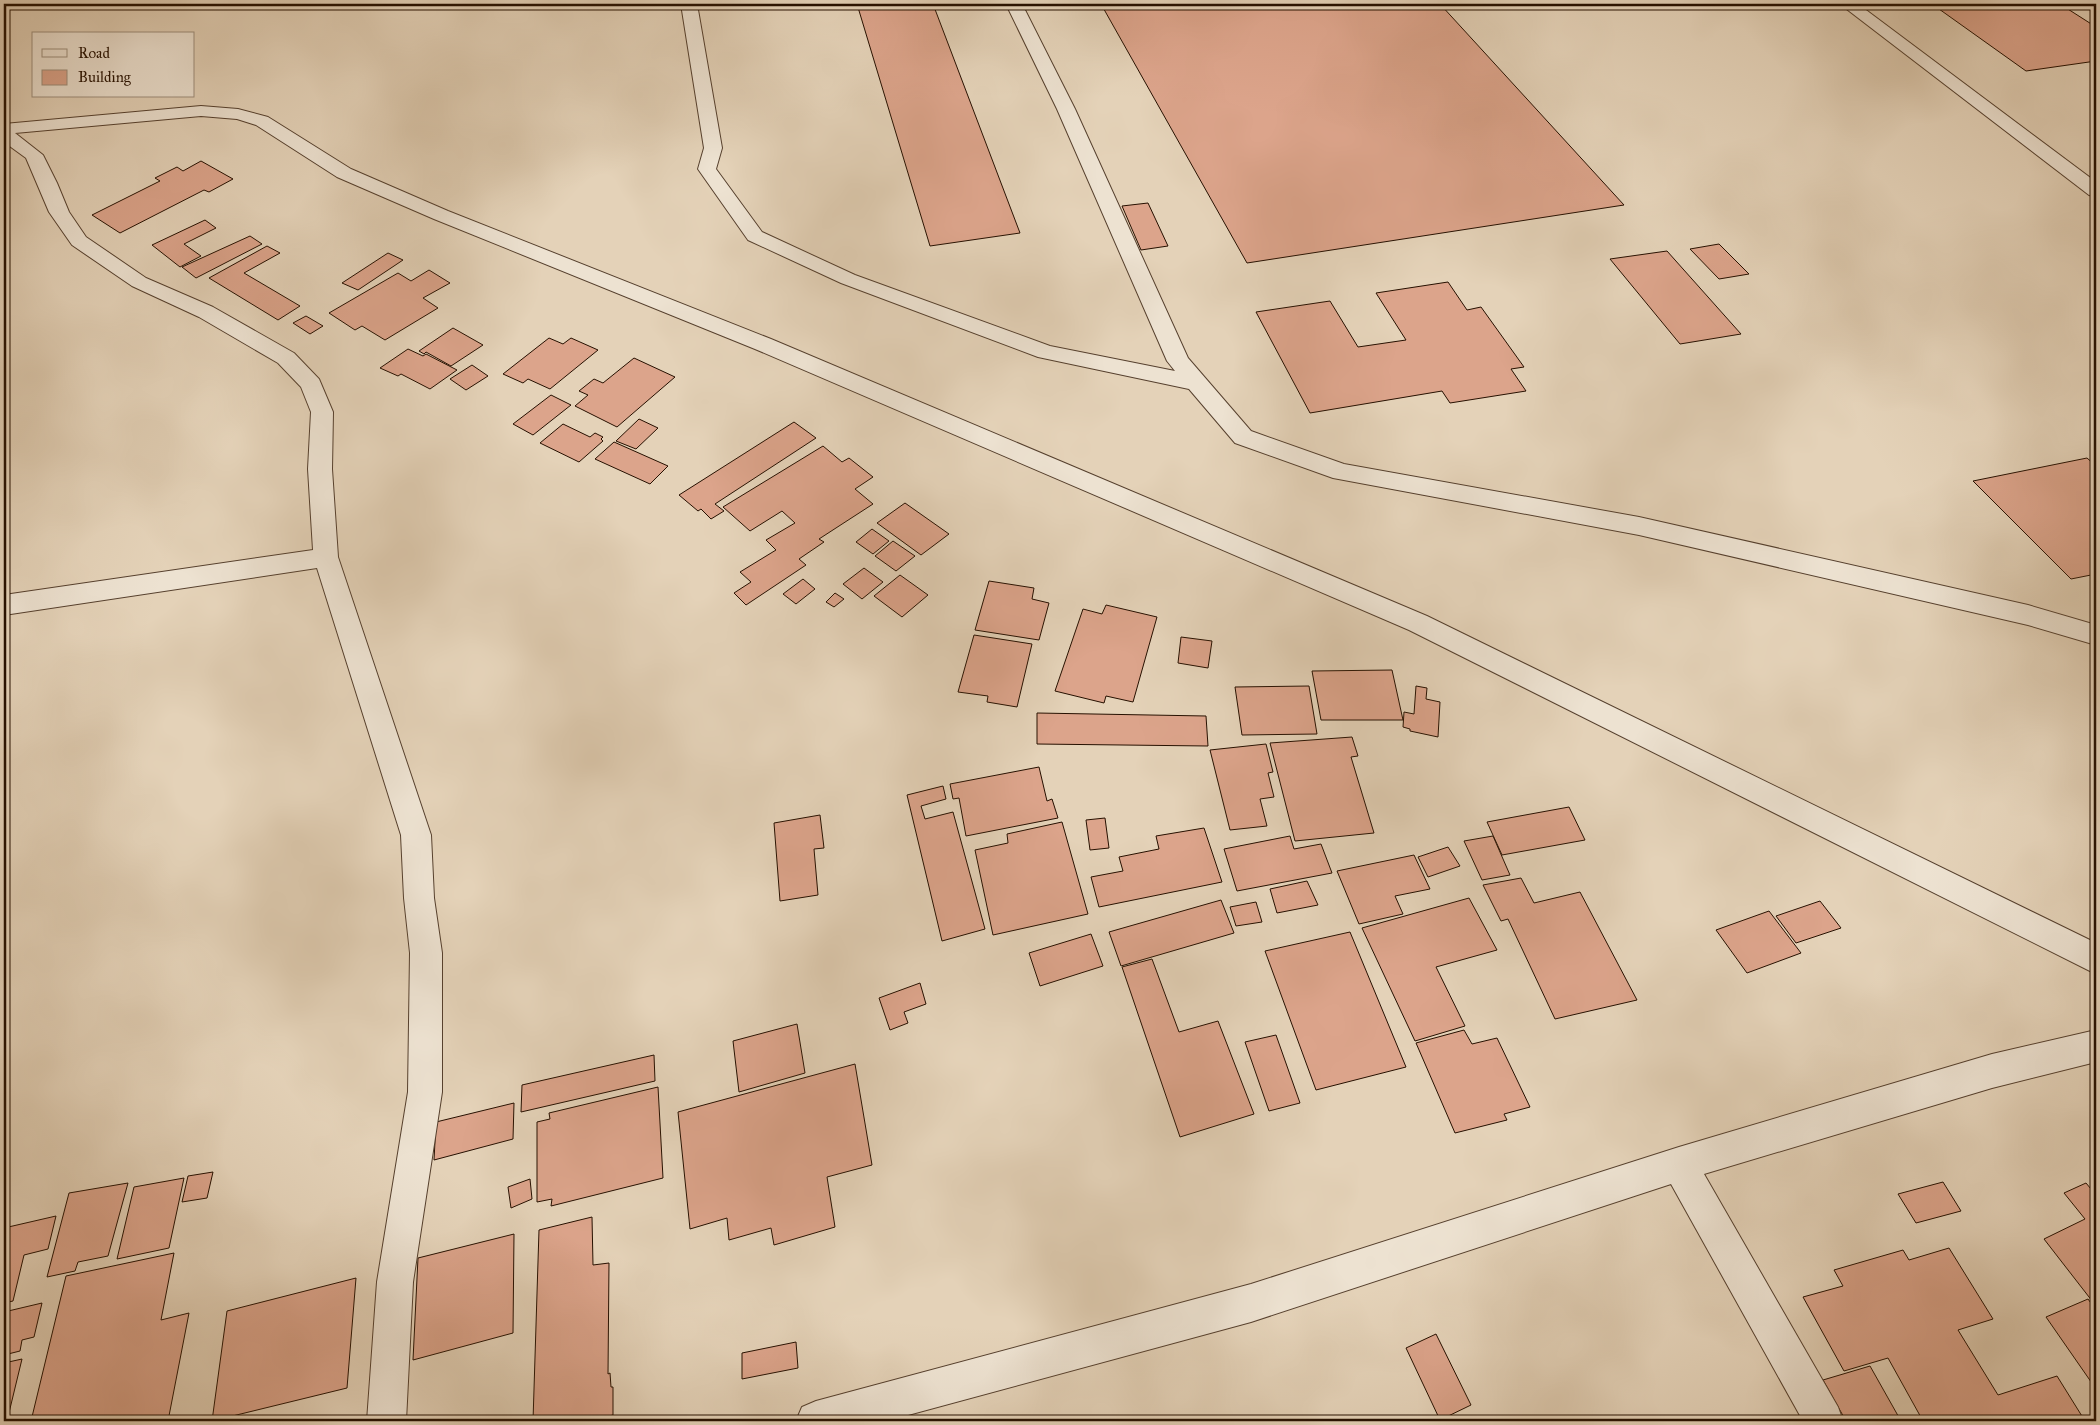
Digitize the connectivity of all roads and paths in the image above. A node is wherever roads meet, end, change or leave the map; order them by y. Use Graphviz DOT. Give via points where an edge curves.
graph roads {
  1 [pos="688,4"];
  2 [pos="1014,4"];
  3 [pos="1848,4"];
  4 [pos="4,129"];
  5 [pos="4,134"];
  6 [pos="2096,191"];
  7 [pos="1197,383"];
  8 [pos="326,557"];
  9 [pos="4,605"];
  10 [pos="2096,635"];
  11 [pos="2096,959"];
  12 [pos="2096,1046"];
  13 [pos="1679,1164"];
  14 [pos="386,1421"];
  15 [pos="816,1421"];
  16 [pos="1824,1421"];
  1 -- 7 [label="street" via="713,148 707,169 755,236 848,279 1046,352"];
  2 -- 7 [label="street" via="1082,144 1178,361"];
  3 -- 6 [label="street"];
  4 -- 11 [label="street" via="201,111 238,114 262,121 344,173 763,344 1418,624"];
  5 -- 8 [label="street" via="34,155 58,212 79,241 139,282 206,312 286,358 311,384 322,412 320,469"];
  7 -- 10 [label="street" via="1243,437 1340,472 1639,526 2028,615"];
  8 -- 9 [label="street"];
  8 -- 14 [label="street" via="416,835 418,898 426,953 425,1092 395,1282"];
  12 -- 13 [label="street" via="1992,1071"];
  13 -- 15 [label="street" via="1251,1303"];
  13 -- 16 [label="street"];
}
